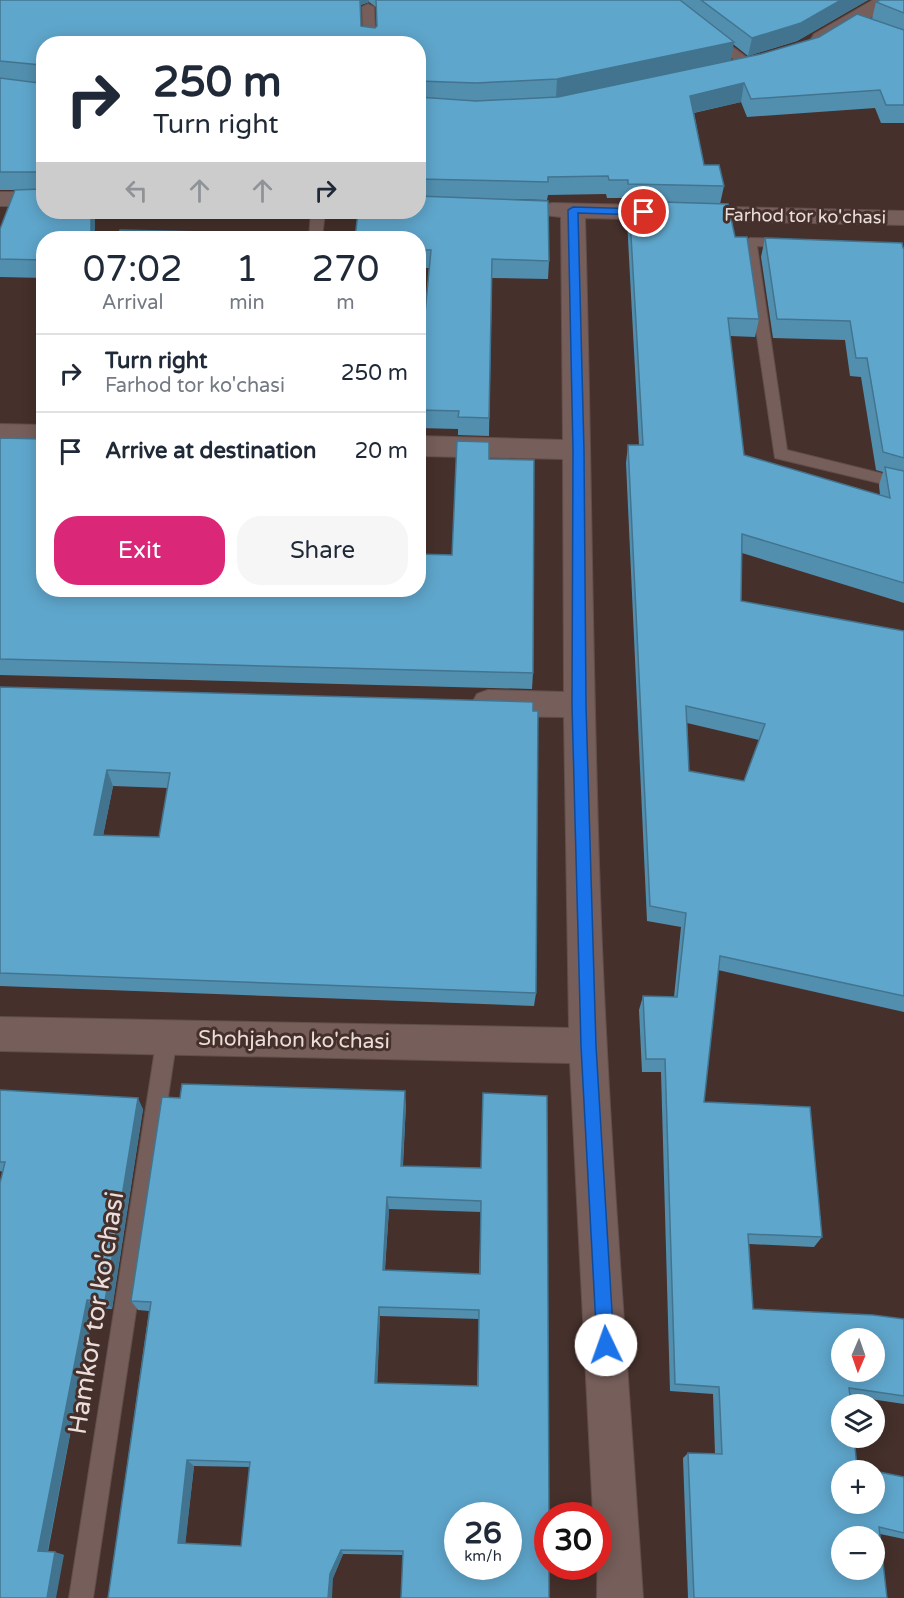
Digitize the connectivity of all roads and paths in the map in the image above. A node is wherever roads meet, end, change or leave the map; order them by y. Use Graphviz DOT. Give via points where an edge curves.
graph roads {
  1 [pos="888,0"];
  2 [pos="368,8"];
  3 [pos="701,29"];
  4 [pos="370,36"];
  5 [pos="806,48"];
  6 [pos="772,58"];
  7 [pos="749,64"];
  8 [pos="726,69"];
  9 [pos="0,199"];
  10 [pos="36,199"];
  11 [pos="525,209"];
  12 [pos="573,210"];
  13 [pos="904,218"];
  14 [pos="797,243"];
  15 [pos="0,434"];
  16 [pos="36,435"];
  17 [pos="426,446"];
  18 [pos="579,450"];
  19 [pos="904,484"];
  20 [pos="461,702"];
  21 [pos="579,705"];
  22 [pos="0,1034"];
  23 [pos="167,1037"];
  24 [pos="588,1046"];
  25 [pos="81,1598"];
  26 [pos="620,1598"];
  1 -- 5 [label="street" via="861,26"];
  2 -- 4 [label="lane"];
  3 -- 7 [label="lane"];
  6 -- 7 [label="street"];
  7 -- 8 [label="street"];
  9 -- 10 [label="street"];
  11 -- 12 [label="street, Farhod tor ko'chasi"];
  12 -- 13 [label="street, Farhod tor ko'chasi"];
  12 -- 18 [label="street"];
  14 -- 19 [label="lane" via="750,242 780,454"];
  15 -- 16 [label="street"];
  17 -- 18 [label="street"];
  18 -- 21 [label="street"];
  20 -- 21 [label="street"];
  21 -- 24 [label="street"];
  22 -- 23 [label="street, Shohjahon ko'chasi"];
  23 -- 24 [label="street, Shohjahon ko'chasi"];
  23 -- 25 [label="lane, Hamkor tor ko'chasi"];
  24 -- 26 [label="street"];
}
